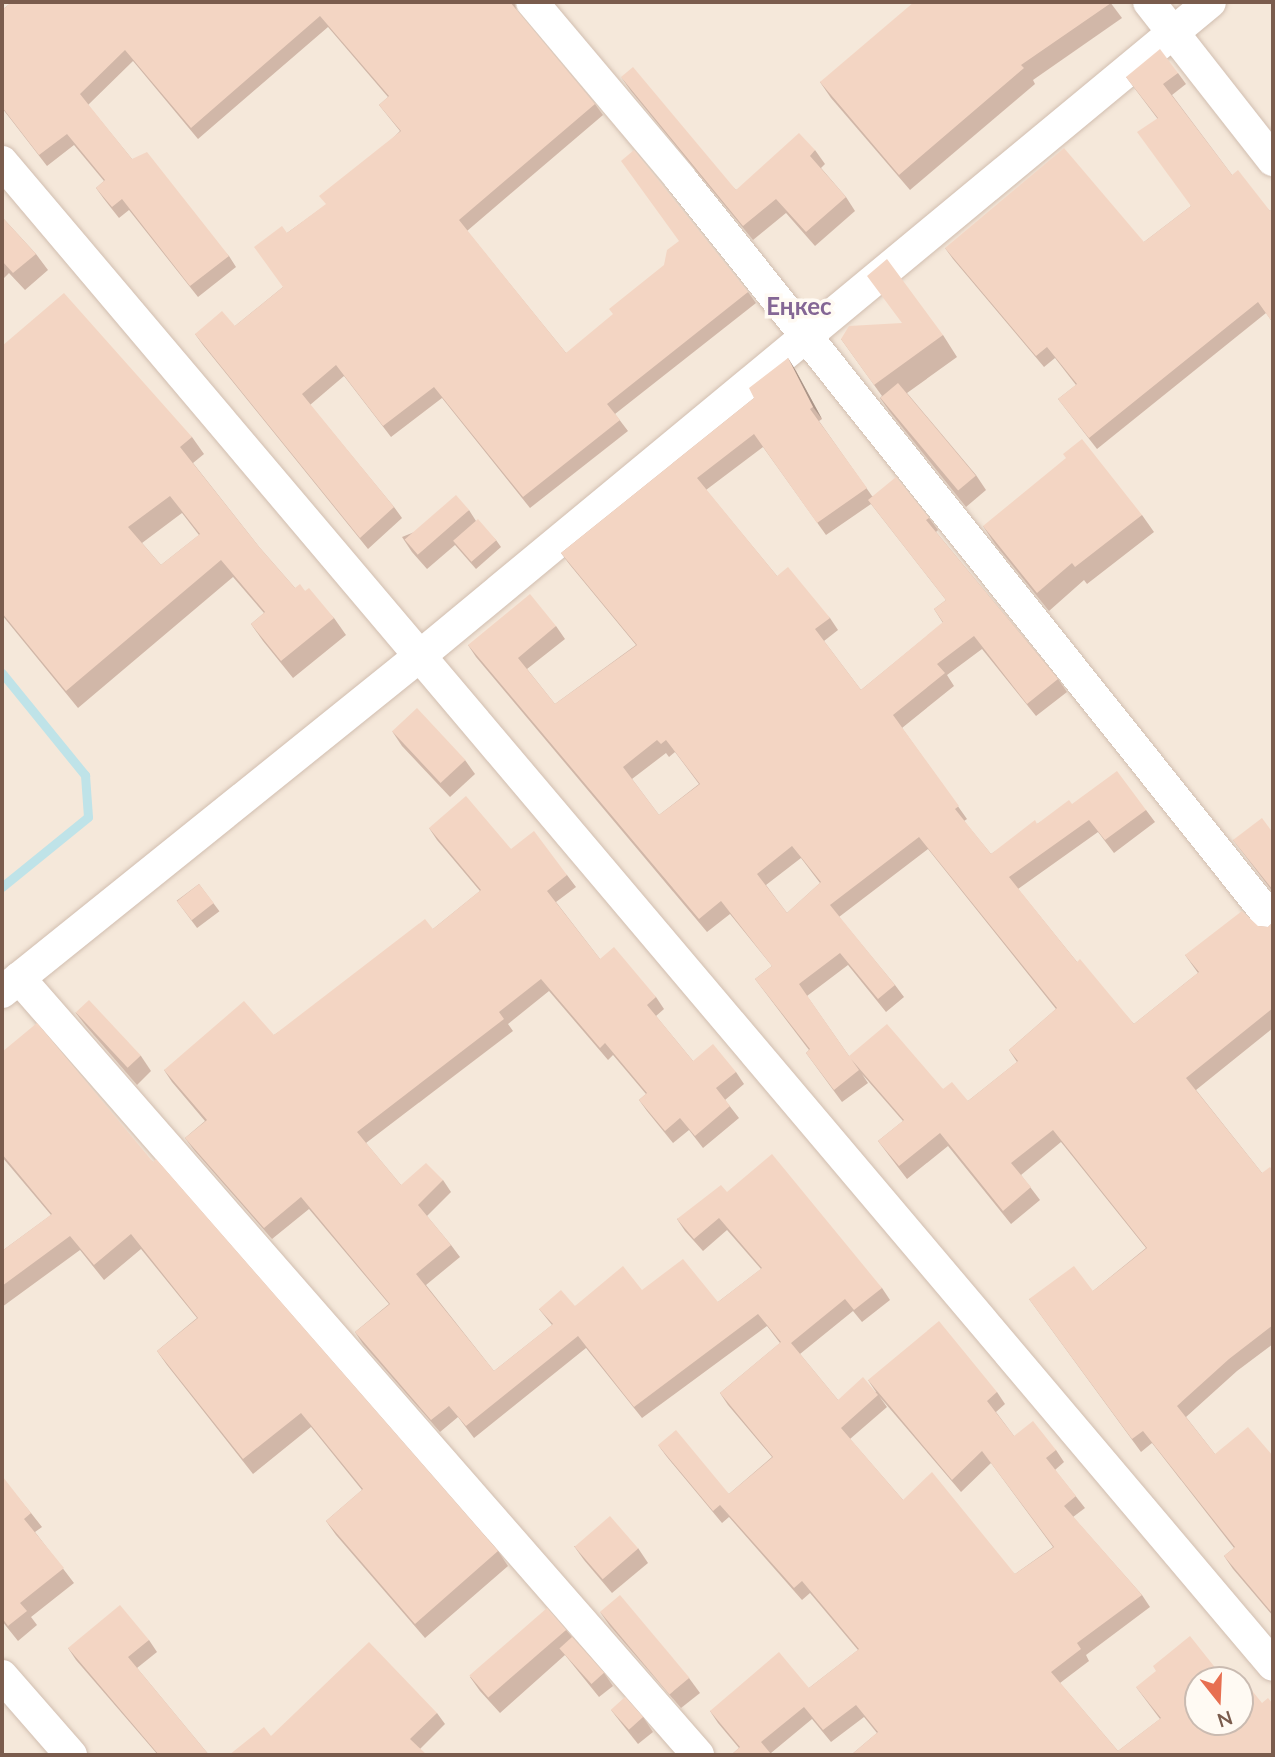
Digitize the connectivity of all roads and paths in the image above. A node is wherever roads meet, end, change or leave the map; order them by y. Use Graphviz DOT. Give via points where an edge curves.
graph roads {
  1 [pos="532,2"];
  2 [pos="1149,2"];
  3 [pos="1210,2"];
  4 [pos="1173,32"];
  5 [pos="1273,160"];
  6 [pos="2,162"];
  7 [pos="804,336"];
  8 [pos="421,655"];
  9 [pos="1273,921"];
  10 [pos="10,985"];
  11 [pos="1273,1665"];
  12 [pos="2,1676"];
  13 [pos="71,1755"];
  14 [pos="698,1755"];
  1 -- 7 [label="street" via="680,178"];
  2 -- 4 [label="street"];
  3 -- 4 [label="street"];
  4 -- 5 [label="street"];
  4 -- 7 [label="street"];
  6 -- 8 [label="street"];
  7 -- 8 [label="street"];
  7 -- 9 [label="street"];
  8 -- 10 [label="street"];
  8 -- 11 [label="street"];
  10 -- 14 [label="street"];
  12 -- 13 [label="street"];
}
